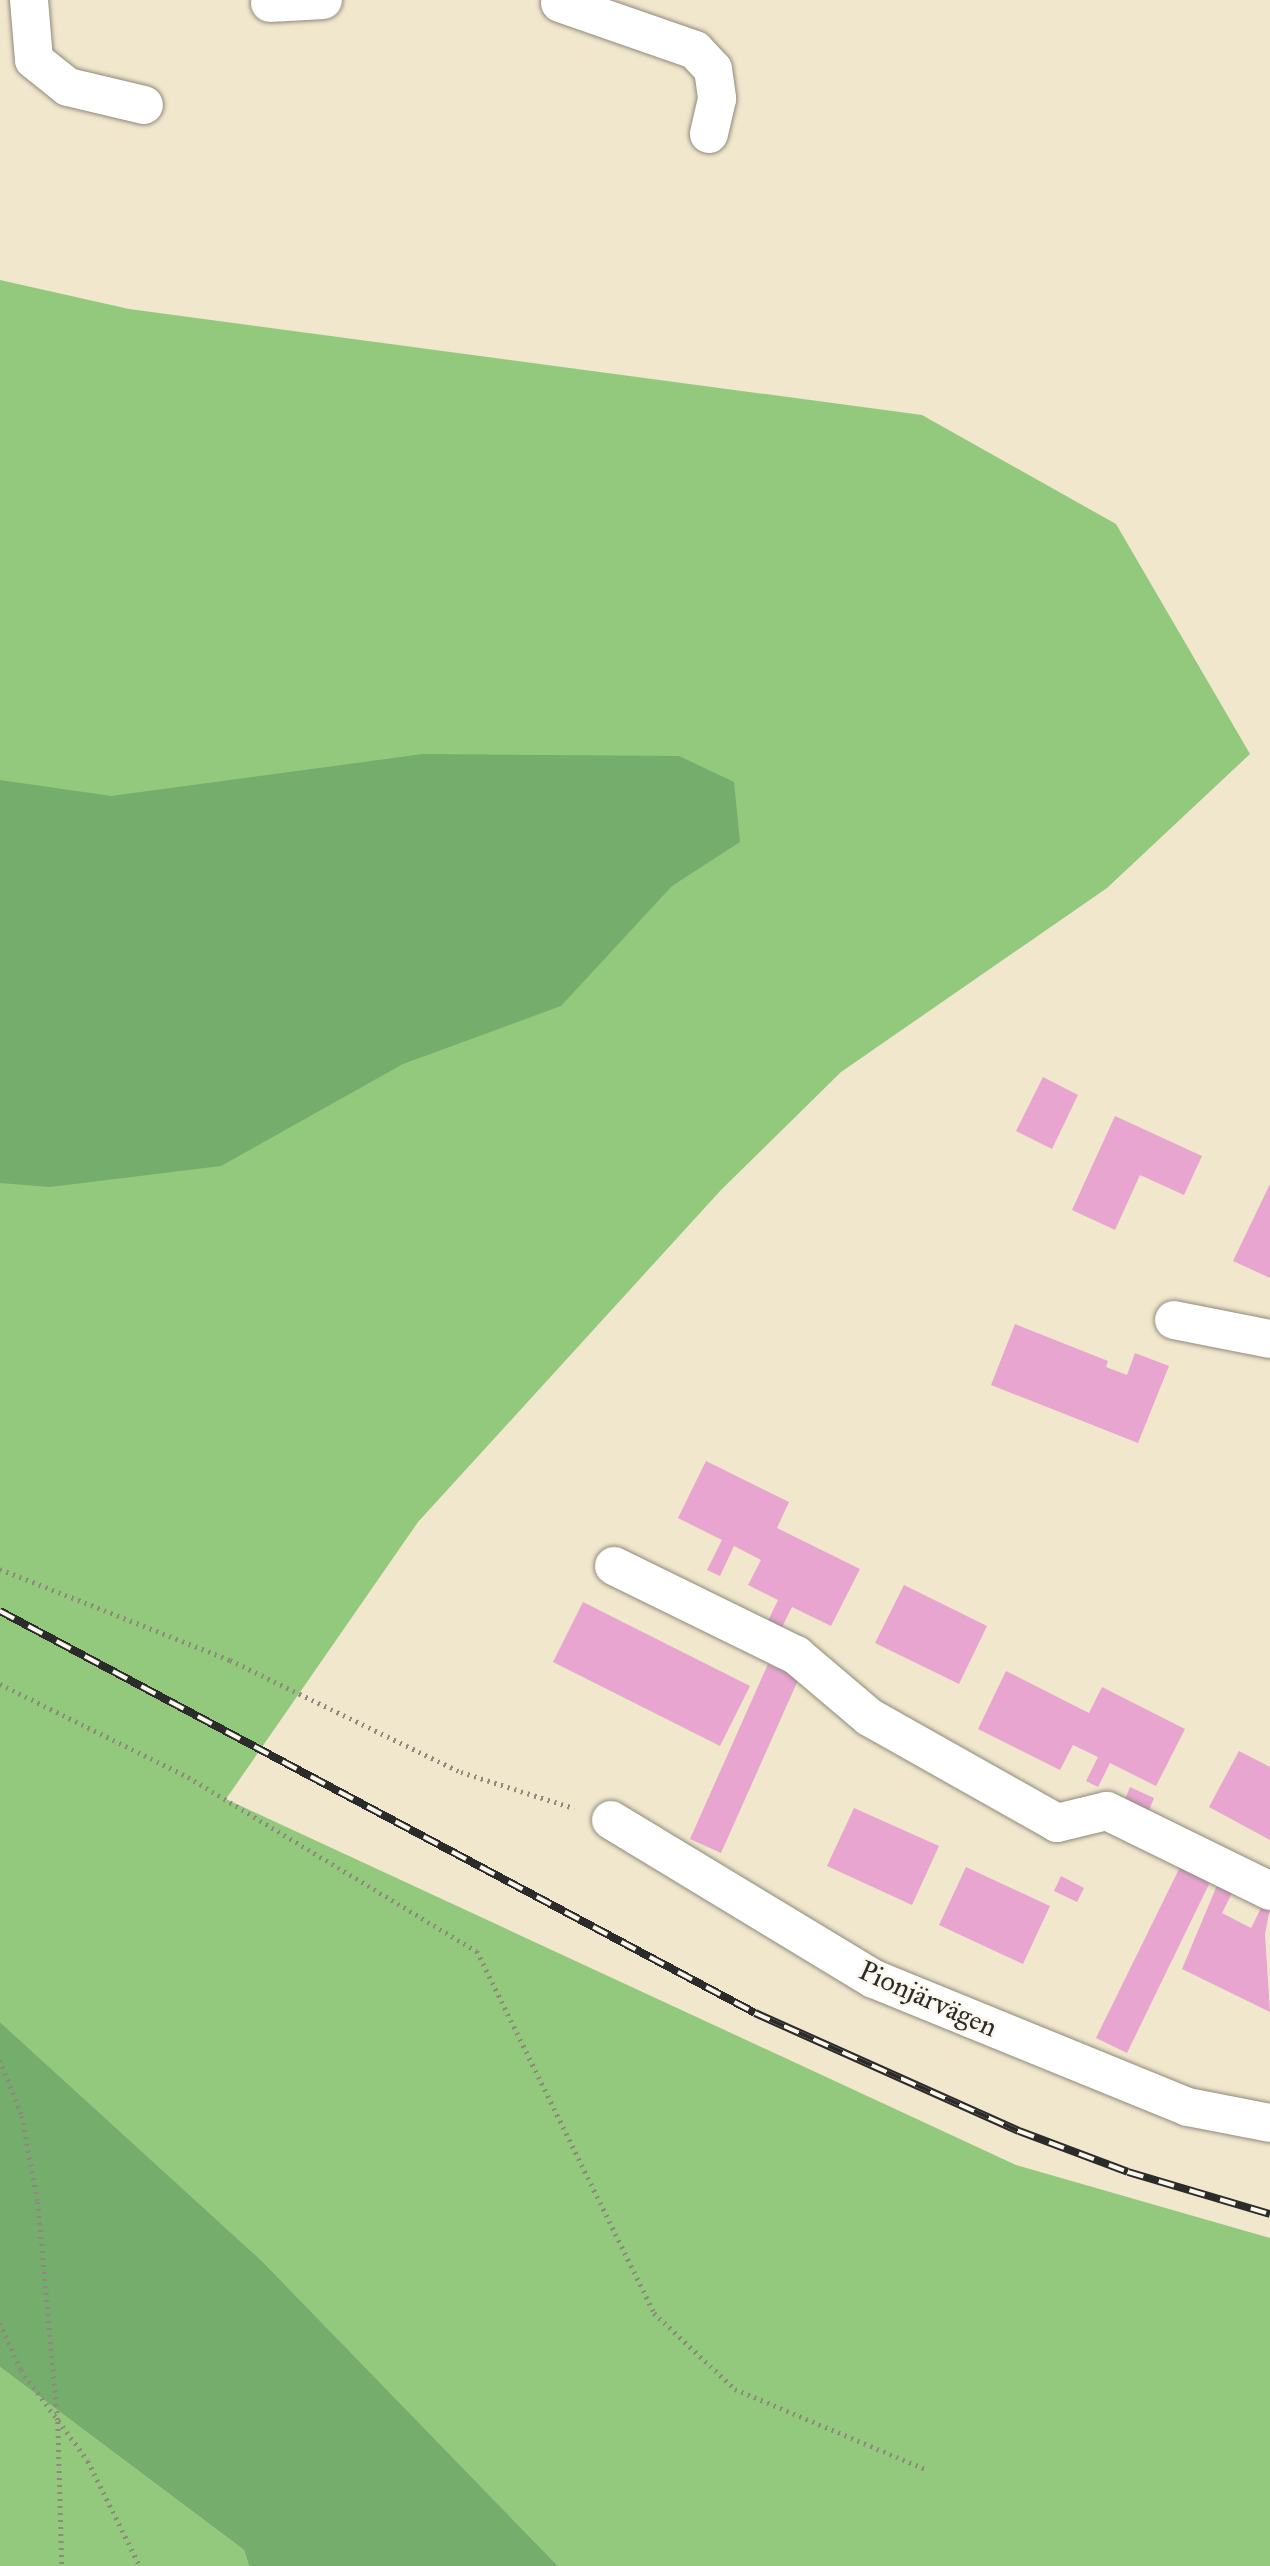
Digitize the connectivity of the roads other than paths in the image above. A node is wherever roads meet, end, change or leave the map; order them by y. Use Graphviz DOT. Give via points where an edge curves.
graph roads {
  1 [pos="29,0"];
  2 [pos="323,0"];
  3 [pos="551,1"];
  4 [pos="270,2"];
  5 [pos="144,105"];
  6 [pos="709,134"];
  7 [pos="1174,1320"];
  8 [pos="1270,1339"];
  9 [pos="614,1566"];
  10 [pos="611,1820"];
  11 [pos="1270,1891"];
  12 [pos="1270,2123"];
  1 -- 5 [label="street" via="34,60 68,87"];
  2 -- 4 [label="street"];
  3 -- 6 [label="street" via="695,50 713,69 717,99"];
  7 -- 8 [label="street"];
  9 -- 11 [label="street" via="796,1655 869,1717 1057,1823 1107,1811"];
  10 -- 12 [label="street, Pionjärvägen" via="874,1979 1188,2107"];
}
